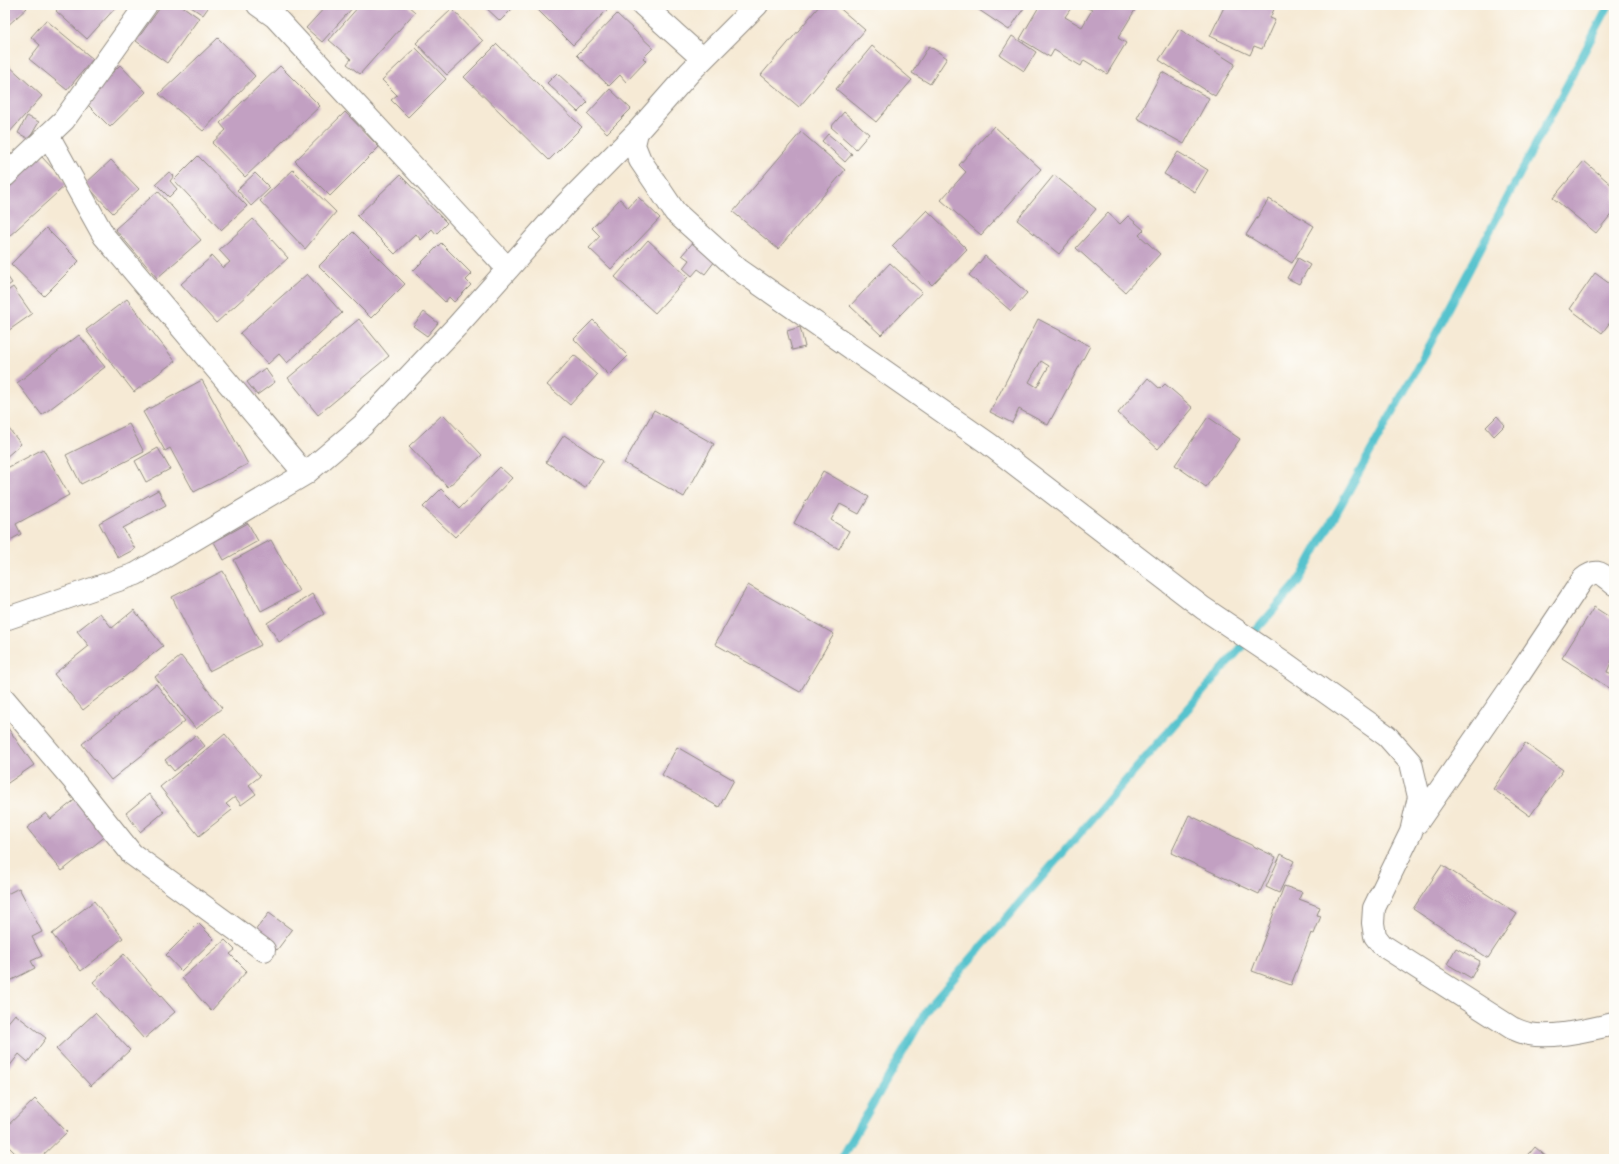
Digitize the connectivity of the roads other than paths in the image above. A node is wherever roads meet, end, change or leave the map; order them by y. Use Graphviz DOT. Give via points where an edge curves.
graph roads {
  1 [pos="146,5"];
  2 [pos="258,5"];
  3 [pos="643,5"];
  4 [pos="757,5"];
  5 [pos="703,59"];
  6 [pos="637,132"];
  7 [pos="48,135"];
  8 [pos="5,176"];
  9 [pos="508,269"];
  10 [pos="305,474"];
  11 [pos="1614,584"];
  12 [pos="5,619"];
  13 [pos="5,700"];
  14 [pos="1411,832"];
  15 [pos="264,950"];
  16 [pos="1614,1024"];
  1 -- 7 [label="street" via="64,120"];
  2 -- 9 [label="street" via="274,17"];
  3 -- 5 [label="street"];
  4 -- 5 [label="street"];
  5 -- 6 [label="street"];
  6 -- 9 [label="street" via="565,205"];
  6 -- 14 [label="street" via="634,145 640,160 675,212 738,269 989,444 1203,608 1387,736 1411,763 1419,798"];
  7 -- 8 [label="street"];
  7 -- 10 [label="street" via="104,236"];
  9 -- 10 [label="street" via="363,425"];
  10 -- 12 [label="street" via="136,574"];
  11 -- 14 [label="street" via="1599,572 1591,572 1583,578"];
  13 -- 15 [label="street" via="132,854"];
  14 -- 16 [label="street" via="1374,908 1375,936 1382,945 1512,1028 1530,1034 1547,1035"];
}
